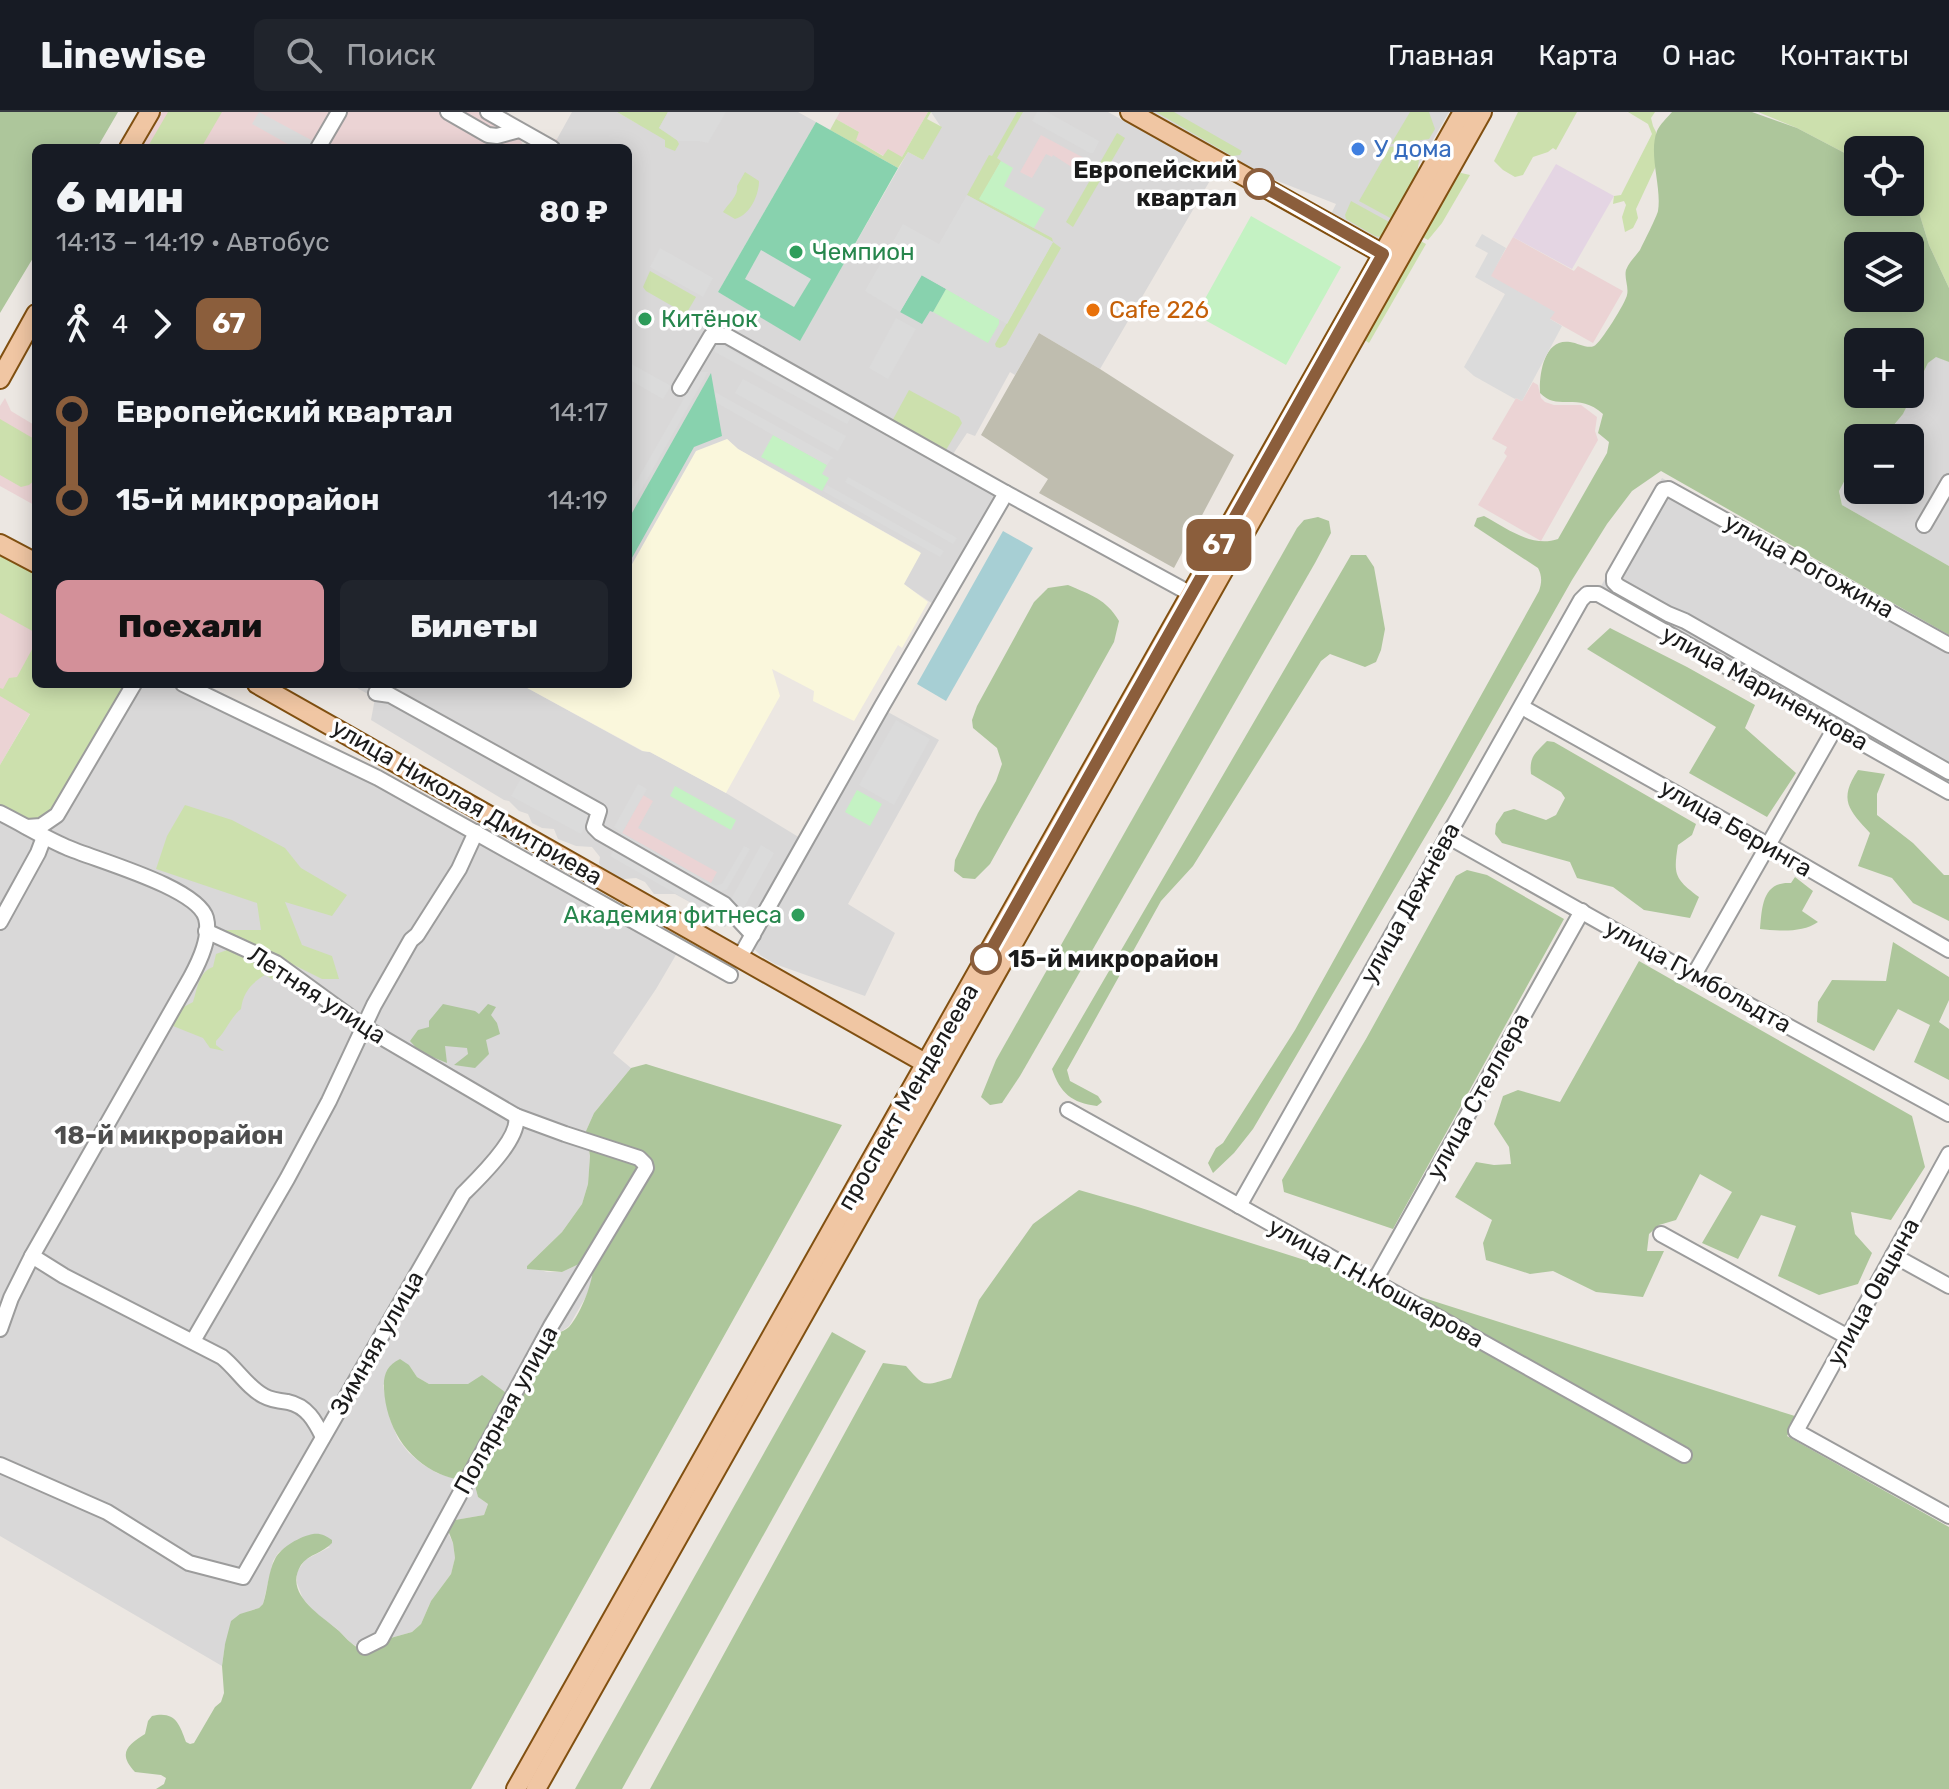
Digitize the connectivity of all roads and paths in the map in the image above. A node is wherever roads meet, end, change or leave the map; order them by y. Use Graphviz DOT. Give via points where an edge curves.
graph roads {
  1 [pos="150,112"];
  2 [pos="339,112"];
  3 [pos="448,112"];
  4 [pos="488,112"];
  5 [pos="1130,112"];
  6 [pos="1463,112"];
  7 [pos="1482,112"];
  8 [pos="519,130"];
  9 [pos="131,144"];
  10 [pos="320,144"];
  11 [pos="545,144"];
  12 [pos="1390,259"];
  13 [pos="32,321"];
  14 [pos="0,379"];
  15 [pos="680,388"];
  16 [pos="1310,402"];
  17 [pos="1949,482"];
  18 [pos="1006,493"];
  19 [pos="1924,525"];
  20 [pos="0,544"];
  21 [pos="32,561"];
  22 [pos="1191,594"];
  23 [pos="1581,600"];
  24 [pos="1949,645"];
  25 [pos="132,688"];
  26 [pos="191,688"];
  27 [pos="264,688"];
  28 [pos="379,688"];
  29 [pos="1522,707"];
  30 [pos="1835,728"];
  31 [pos="1949,772"];
  32 [pos="1949,792"];
  33 [pos="0,813"];
  34 [pos="27,827"];
  35 [pos="476,832"];
  36 [pos="1447,836"];
  37 [pos="44,837"];
  38 [pos="1768,845"];
  39 [pos="1582,911"];
  40 [pos="0,922"];
  41 [pos="206,931"];
  42 [pos="753,935"];
  43 [pos="1949,950"];
  44 [pos="740,957"];
  45 [pos="730,975"];
  46 [pos="1694,975"];
  47 [pos="364,1027"];
  48 [pos="927,1064"];
  49 [pos="1068,1110"];
  50 [pos="1949,1114"];
  51 [pos="516,1116"];
  52 [pos="1949,1154"];
  53 [pos="646,1168"];
  54 [pos="1239,1206"];
  55 [pos="1661,1234"];
  56 [pos="1893,1255"];
  57 [pos="32,1256"];
  58 [pos="1374,1282"];
  59 [pos="1949,1286"];
  60 [pos="3,1309"];
  61 [pos="0,1329"];
  62 [pos="1848,1337"];
  63 [pos="193,1341"];
  64 [pos="323,1437"];
  65 [pos="1684,1455"];
  66 [pos="0,1465"];
  67 [pos="1949,1516"];
  68 [pos="365,1647"];
  69 [pos="516,1789"];
  70 [pos="536,1789"];
  1 -- 9 [label="main road"];
  2 -- 10 [label="street"];
  3 -- 8 [label="street" via="488,135"];
  4 -- 8 [label="street"];
  5 -- 12 [label="main road"];
  6 -- 12 [label="main road, проспект Менделеева"];
  7 -- 12 [label="main road, проспект Менделеева"];
  8 -- 11 [label="street"];
  12 -- 16 [label="main road, проспект Менделеева"];
  13 -- 14 [label="main road"];
  15 -- 18 [label="street" via="711,336 727,336"];
  16 -- 22 [label="main road, проспект Менделеева"];
  16 -- 70 [label="main road, проспект Менделеева"];
  17 -- 19 [label="street"];
  18 -- 22 [label="street"];
  18 -- 42 [label="street"];
  20 -- 21 [label="main road"];
  22 -- 48 [label="main road, проспект Менделеева"];
  23 -- 29 [label="street, улица Дежнёва"];
  23 -- 30 [label="street, улица Мариненкова" via="1598,594"];
  24 -- 31 [label="street, улица Рогожина" via="1669,489 1663,490 1614,576 1618,586"];
  25 -- 34 [label="street" via="57,815 41,826"];
  26 -- 35 [label="street"];
  27 -- 44 [label="main road, улица Николая Дмитриева"];
  28 -- 42 [label="street" via="376,693 390,695 599,811 594,827 600,833 724,904"];
  29 -- 36 [label="street, улица Дежнёва"];
  29 -- 38 [label="street, улица Беринга"];
  30 -- 32 [label="street, улица Мариненкова"];
  30 -- 38 [label="street"];
  33 -- 34 [label="street"];
  34 -- 37 [label="street"];
  35 -- 45 [label="street"];
  35 -- 47 [label="street"];
  36 -- 39 [label="street, улица Гумбольдта"];
  36 -- 54 [label="street, улица Дежнёва"];
  37 -- 40 [label="street"];
  37 -- 41 [label="street" via="176,889 200,907"];
  38 -- 43 [label="street, улица Беринга"];
  38 -- 46 [label="street"];
  39 -- 46 [label="street, улица Гумбольдта"];
  39 -- 58 [label="street, улица Стеллера"];
  41 -- 47 [label="street, Летняя улица" via="276,963"];
  41 -- 57 [label="street" via="191,977"];
  42 -- 44 [label="street"];
  44 -- 48 [label="main road, улица Николая Дмитриева"];
  46 -- 50 [label="street, улица Гумбольдта"];
  47 -- 51 [label="street, Летняя улица"];
  47 -- 63 [label="street" via="287,1179"];
  48 -- 69 [label="main road, проспект Менделеева"];
  49 -- 54 [label="street, улица Г.Н.Кошкарова"];
  51 -- 53 [label="street, Летняя улица" via="639,1158"];
  51 -- 64 [label="street, Зимняя улица" via="515,1129 463,1194"];
  52 -- 56 [label="street, улица Овцына"];
  53 -- 68 [label="street, Полярная улица" via="551,1326 381,1639"];
  54 -- 58 [label="street, улица Г.Н.Кошкарова"];
  55 -- 62 [label="street"];
  56 -- 59 [label="street"];
  56 -- 62 [label="street, улица Овцына"];
  57 -- 60 [label="street"];
  57 -- 63 [label="street"];
  58 -- 65 [label="street, улица Г.Н.Кошкарова"];
  60 -- 61 [label="street"];
  62 -- 67 [label="street, улица Овцына" via="1796,1431"];
  63 -- 64 [label="street" via="232,1366 261,1395 301,1406"];
  64 -- 66 [label="street, Зимняя улица" via="243,1577 189,1563 107,1512"];
}
